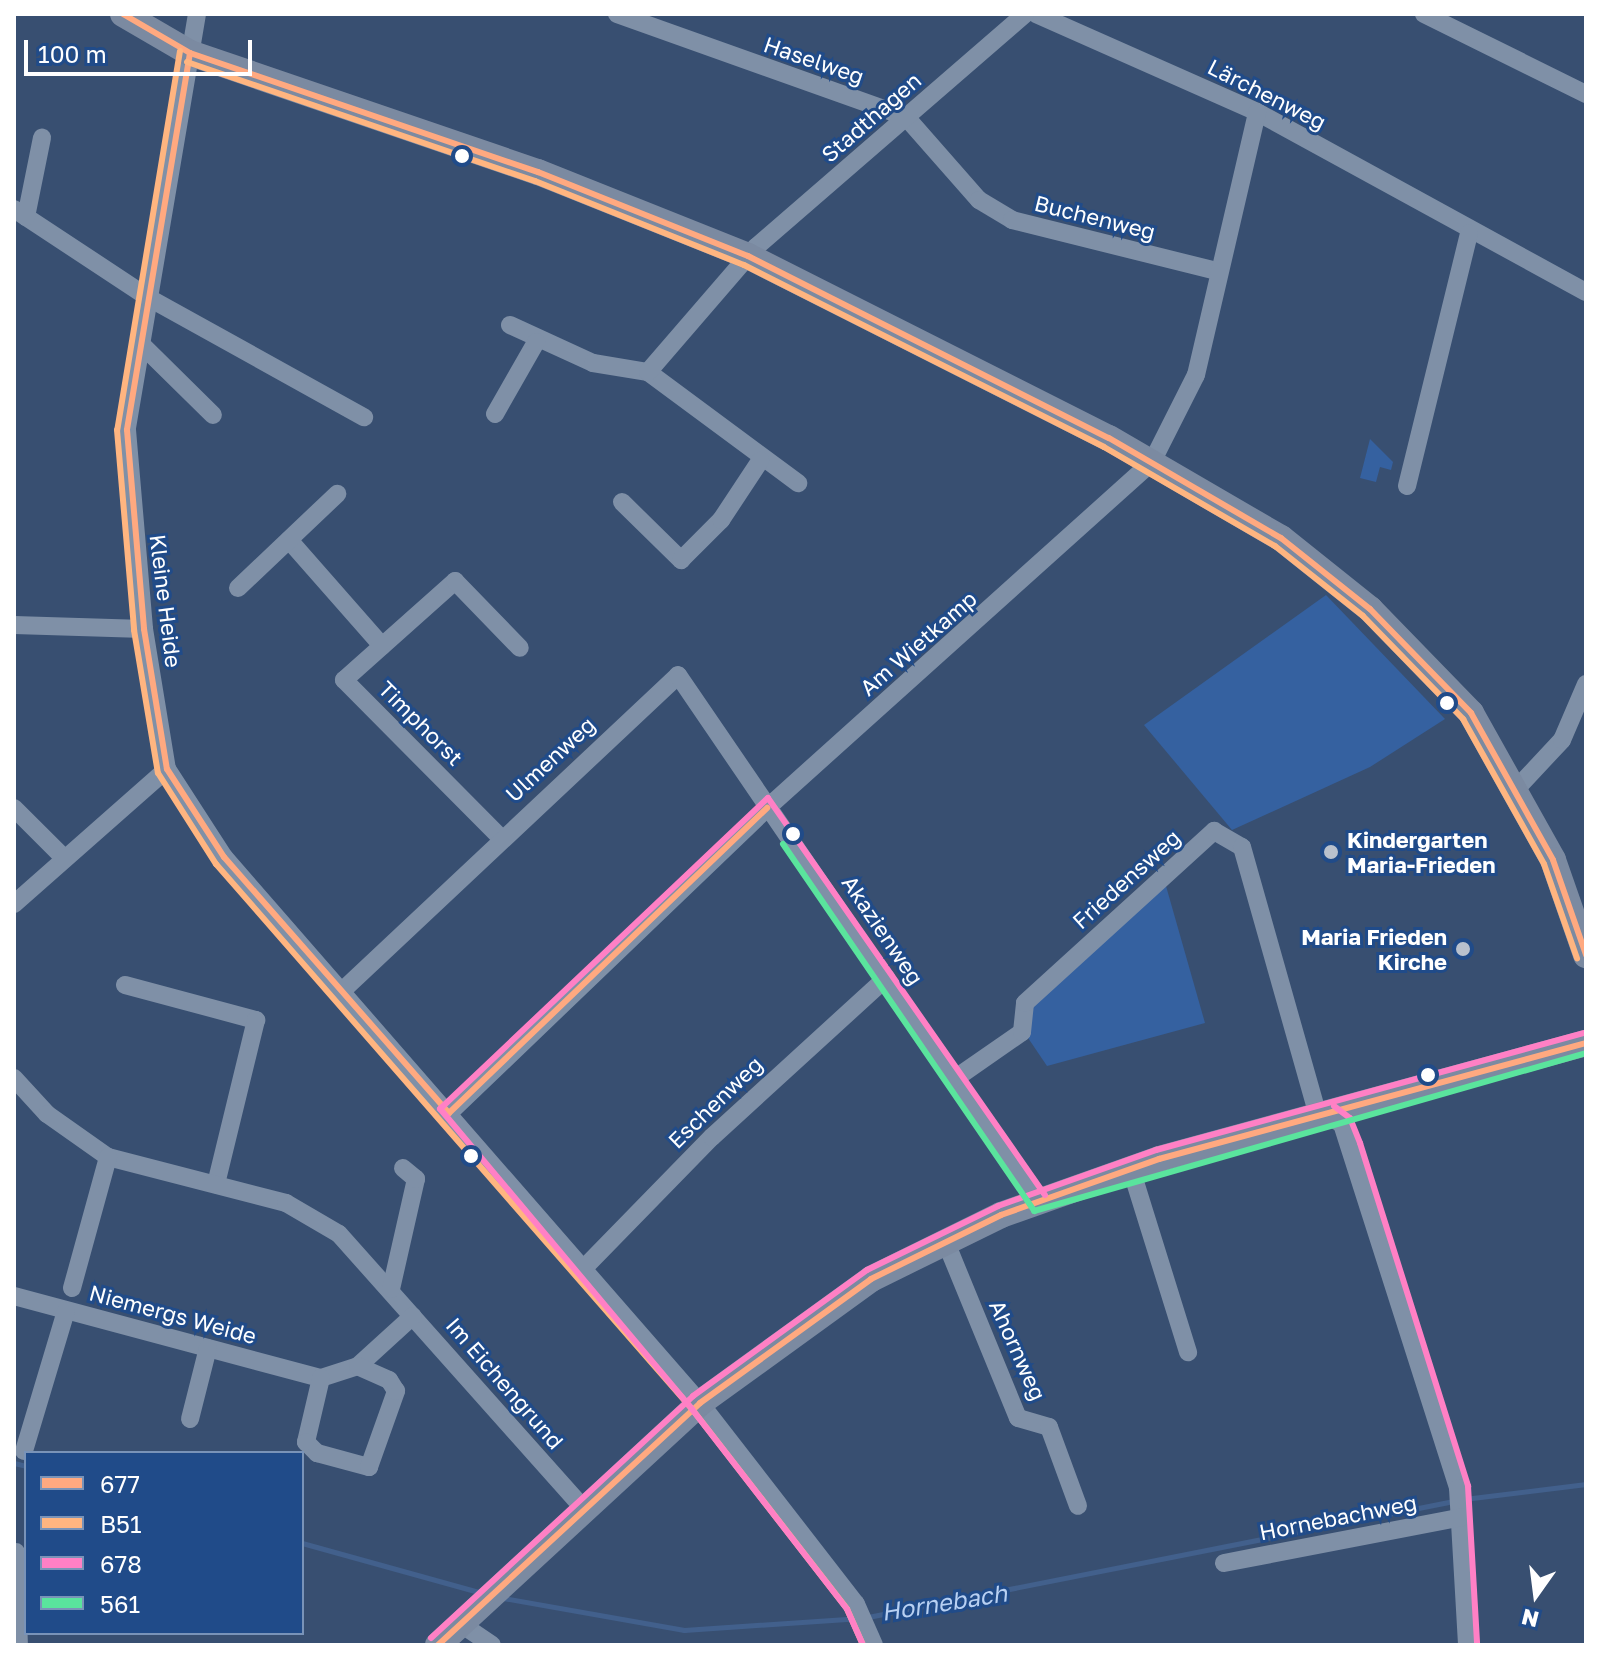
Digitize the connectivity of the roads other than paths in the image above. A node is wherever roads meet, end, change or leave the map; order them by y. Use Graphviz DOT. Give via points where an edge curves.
graph roads {
  1 [pos="123,14"];
  2 [pos="197,14"];
  3 [pos="617,14"];
  4 [pos="1025,14"];
  5 [pos="1036,14"];
  6 [pos="1424,14"];
  7 [pos="190,53"];
  8 [pos="1586,94"];
  9 [pos="1257,112"];
  10 [pos="906,117"];
  11 [pos="42,138"];
  12 [pos="20,213"];
  13 [pos="1469,233"];
  14 [pos="748,256"];
  15 [pos="1217,271"];
  16 [pos="1586,292"];
  17 [pos="149,298"];
  18 [pos="510,325"];
  19 [pos="536,342"];
  20 [pos="141,344"];
  21 [pos="648,372"];
  22 [pos="495,414"];
  23 [pos="213,415"];
  24 [pos="364,417"];
  25 [pos="760,461"];
  26 [pos="1152,462"];
  27 [pos="798,483"];
  28 [pos="1407,486"];
  29 [pos="337,494"];
  30 [pos="622,502"];
  31 [pos="289,540"];
  32 [pos="238,588"];
  33 [pos="14,625"];
  34 [pos="144,629"];
  35 [pos="382,646"];
  36 [pos="520,648"];
  37 [pos="1586,684"];
  38 [pos="167,769"];
  39 [pos="1518,787"];
  40 [pos="14,808"];
  41 [pos="767,808"];
  42 [pos="501,838"];
  43 [pos="64,858"];
  44 [pos="14,904"];
  45 [pos="1586,955"];
  46 [pos="886,978"];
  47 [pos="125,985"];
  48 [pos="342,991"];
  49 [pos="1586,1043"];
  50 [pos="14,1078"];
  51 [pos="953,1080"];
  52 [pos="449,1113"];
  53 [pos="1328,1114"];
  54 [pos="108,1157"];
  55 [pos="403,1168"];
  56 [pos="1131,1169"];
  57 [pos="216,1184"];
  58 [pos="1037,1201"];
  59 [pos="945,1240"];
  60 [pos="584,1268"];
  61 [pos="72,1288"];
  62 [pos="391,1289"];
  63 [pos="14,1296"];
  64 [pos="66,1311"];
  65 [pos="413,1316"];
  66 [pos="208,1348"];
  67 [pos="1188,1352"];
  68 [pos="358,1366"];
  69 [pos="321,1378"];
  70 [pos="700,1403"];
  71 [pos="190,1419"];
  72 [pos="301,1448"];
  73 [pos="24,1451"];
  74 [pos="1078,1506"];
  75 [pos="584,1509"];
  76 [pos="1462,1517"];
  77 [pos="16,1552"];
  78 [pos="1224,1563"];
  79 [pos="469,1616"];
  80 [pos="873,1639"];
  81 [pos="19,1645"];
  82 [pos="438,1645"];
  83 [pos="492,1645"];
  84 [pos="1467,1645"];
  1 -- 7 [label="street"];
  2 -- 7 [label="street, Kleine Heide"];
  3 -- 10 [label="street, Haselweg"];
  4 -- 10 [label="street, Stadthagen"];
  5 -- 9 [label="street, Lärchenweg"];
  6 -- 8 [label="street"];
  7 -- 14 [label="street" via="538,172"];
  7 -- 17 [label="street, Kleine Heide"];
  9 -- 13 [label="street, Lärchenweg"];
  9 -- 15 [label="street, Am Wietkamp"];
  10 -- 14 [label="street, Stadthagen"];
  10 -- 15 [label="street, Buchenweg" via="979,200 1004,216"];
  11 -- 12 [label="street"];
  12 -- 17 [label="street"];
  13 -- 16 [label="street, Lärchenweg"];
  13 -- 28 [label="street"];
  14 -- 21 [label="street, Stadthagen"];
  14 -- 26 [label="street"];
  15 -- 26 [label="street, Am Wietkamp" via="1196,375"];
  17 -- 20 [label="street, Kleine Heide"];
  17 -- 24 [label="street"];
  18 -- 19 [label="street"];
  19 -- 21 [label="street" via="593,363"];
  19 -- 22 [label="street"];
  20 -- 23 [label="street"];
  20 -- 34 [label="street, Kleine Heide" via="128,484"];
  21 -- 25 [label="street"];
  25 -- 27 [label="street"];
  25 -- 30 [label="street" via="721,520 681,560"];
  26 -- 39 [label="street" via="1281,538 1370,609 1467,708"];
  26 -- 41 [label="street, Am Wietkamp"];
  29 -- 31 [label="street"];
  31 -- 32 [label="street"];
  31 -- 35 [label="street, Timphorst"];
  33 -- 34 [label="street"];
  34 -- 38 [label="street, Kleine Heide"];
  35 -- 36 [label="street, Timphorst" via="455,581"];
  35 -- 42 [label="street, Timphorst" via="344,680"];
  37 -- 39 [label="street" via="1562,740"];
  38 -- 43 [label="street"];
  38 -- 48 [label="street" via="224,857"];
  39 -- 45 [label="street"];
  40 -- 43 [label="street"];
  41 -- 42 [label="street, Ulmenweg" via="678,675"];
  41 -- 46 [label="street, Akazienweg"];
  41 -- 52 [label="street, Am Wietkamp"];
  42 -- 48 [label="street, Ulmenweg"];
  43 -- 44 [label="street"];
  46 -- 51 [label="street, Akazienweg"];
  46 -- 60 [label="street, Eschenweg" via="712,1137"];
  47 -- 57 [label="street" via="256,1020"];
  48 -- 52 [label="street"];
  49 -- 53 [label="street"];
  50 -- 54 [label="street, Im Eichengrund" via="47,1114"];
  51 -- 53 [label="street, Friedensweg" via="1022,1032 1025,1003 1214,831 1242,847 1316,1109"];
  51 -- 58 [label="street, Akazienweg"];
  52 -- 60 [label="street"];
  53 -- 56 [label="street"];
  53 -- 76 [label="street" via="1342,1124 1351,1147 1458,1488"];
  54 -- 57 [label="street, Im Eichengrund"];
  54 -- 61 [label="street"];
  55 -- 62 [label="street" via="416,1179"];
  56 -- 58 [label="street"];
  56 -- 67 [label="street"];
  57 -- 62 [label="street, Im Eichengrund" via="314,1217"];
  58 -- 59 [label="street"];
  59 -- 70 [label="street" via="814,1313"];
  59 -- 74 [label="street, Ahornweg" via="1018,1418 1049,1427"];
  60 -- 70 [label="street"];
  62 -- 65 [label="street, Im Eichengrund"];
  63 -- 64 [label="street, Niemergs Weide"];
  64 -- 66 [label="street, Niemergs Weide"];
  64 -- 73 [label="street"];
  65 -- 68 [label="street"];
  65 -- 75 [label="street, Im Eichengrund"];
  66 -- 69 [label="street, Niemergs Weide"];
  66 -- 71 [label="street"];
  68 -- 69 [label="street"];
  68 -- 72 [label="street" via="395,1385 375,1463 369,1467"];
  69 -- 72 [label="street"];
  70 -- 75 [label="street"];
  70 -- 80 [label="street" via="856,1604"];
  75 -- 79 [label="street"];
  76 -- 78 [label="street, Hornebachweg"];
  76 -- 84 [label="street"];
  77 -- 81 [label="street"];
  79 -- 82 [label="street"];
  79 -- 83 [label="street"];
}
